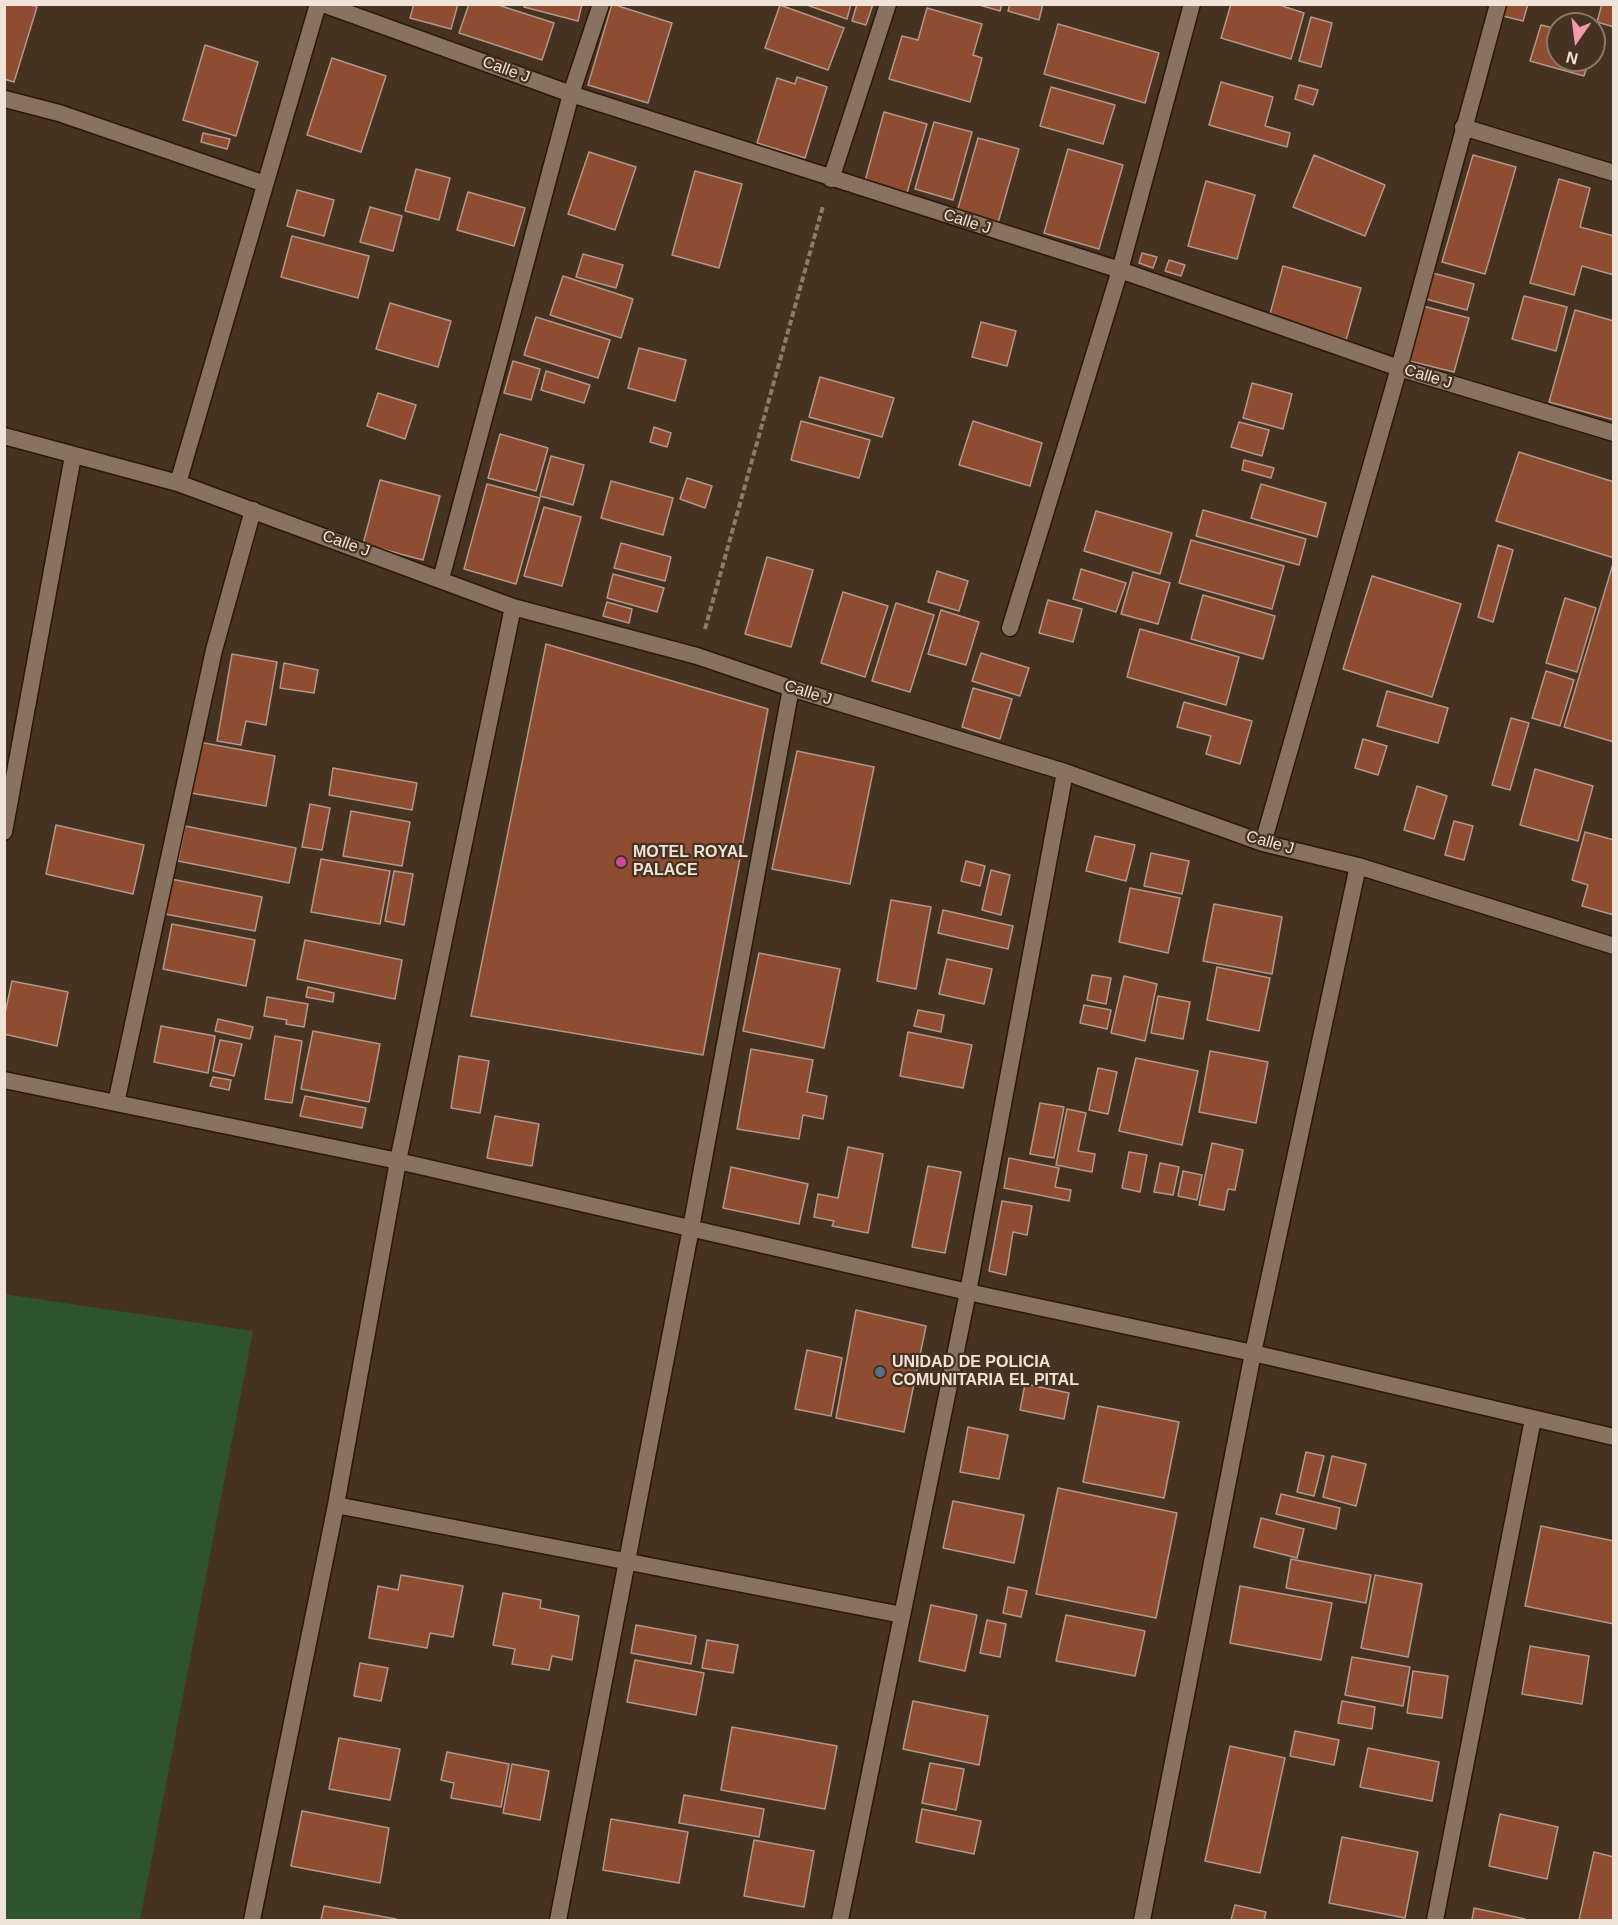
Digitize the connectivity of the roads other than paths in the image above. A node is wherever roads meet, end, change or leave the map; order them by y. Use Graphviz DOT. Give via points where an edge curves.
graph roads {
  1 [pos="318,4"];
  2 [pos="323,4"];
  3 [pos="601,4"];
  4 [pos="888,4"];
  5 [pos="1192,4"];
  6 [pos="1498,4"];
  7 [pos="571,94"];
  8 [pos="5,99"];
  9 [pos="1463,127"];
  10 [pos="1614,173"];
  11 [pos="831,178"];
  12 [pos="266,184"];
  13 [pos="1120,270"];
  14 [pos="1399,368"];
  15 [pos="1614,433"];
  16 [pos="4,436"];
  17 [pos="73,456"];
  18 [pos="178,483"];
  19 [pos="253,510"];
  20 [pos="441,579"];
  21 [pos="513,607"];
  22 [pos="1010,628"];
  23 [pos="791,688"];
  24 [pos="1065,772"];
  25 [pos="4,831"];
  26 [pos="1263,843"];
  27 [pos="1358,866"];
  28 [pos="1614,946"];
  29 [pos="4,1080"];
  30 [pos="116,1103"];
  31 [pos="398,1161"];
  32 [pos="691,1228"];
  33 [pos="968,1292"];
  34 [pos="1253,1353"];
  35 [pos="1533,1419"];
  36 [pos="1614,1437"];
  37 [pos="336,1505"];
  38 [pos="627,1562"];
  39 [pos="902,1615"];
  40 [pos="252,1920"];
  41 [pos="558,1920"];
  42 [pos="840,1920"];
  43 [pos="1142,1920"];
  44 [pos="1435,1920"];
  1 -- 12 [label="street"];
  2 -- 7 [label="street, Calle J"];
  3 -- 7 [label="street"];
  4 -- 11 [label="street"];
  5 -- 13 [label="street"];
  6 -- 9 [label="street"];
  7 -- 11 [label="street, Calle J"];
  7 -- 20 [label="street"];
  8 -- 12 [label="street" via="60,113"];
  9 -- 10 [label="street"];
  9 -- 14 [label="street"];
  11 -- 13 [label="street, Calle J"];
  12 -- 18 [label="street"];
  13 -- 14 [label="street, Calle J"];
  13 -- 22 [label="street"];
  14 -- 15 [label="street, Calle J"];
  14 -- 26 [label="street"];
  16 -- 17 [label="street, Calle J"];
  17 -- 18 [label="street, Calle J"];
  17 -- 25 [label="street"];
  18 -- 19 [label="street, Calle J"];
  19 -- 20 [label="street, Calle J"];
  19 -- 30 [label="street" via="214,650"];
  20 -- 21 [label="street, Calle J"];
  21 -- 23 [label="street, Calle J" via="697,656"];
  21 -- 31 [label="street"];
  23 -- 24 [label="street, Calle J"];
  23 -- 32 [label="street"];
  24 -- 26 [label="street, Calle J"];
  24 -- 33 [label="street"];
  26 -- 27 [label="street, Calle J"];
  27 -- 28 [label="street, Calle J"];
  27 -- 34 [label="street"];
  29 -- 30 [label="street"];
  30 -- 31 [label="street"];
  31 -- 32 [label="street"];
  31 -- 37 [label="street"];
  32 -- 33 [label="street"];
  32 -- 38 [label="street"];
  33 -- 34 [label="street"];
  33 -- 39 [label="street"];
  34 -- 35 [label="street"];
  34 -- 43 [label="street"];
  35 -- 36 [label="street"];
  35 -- 44 [label="street"];
  37 -- 38 [label="street"];
  37 -- 40 [label="street"];
  38 -- 39 [label="street"];
  38 -- 41 [label="street"];
  39 -- 42 [label="street"];
}
